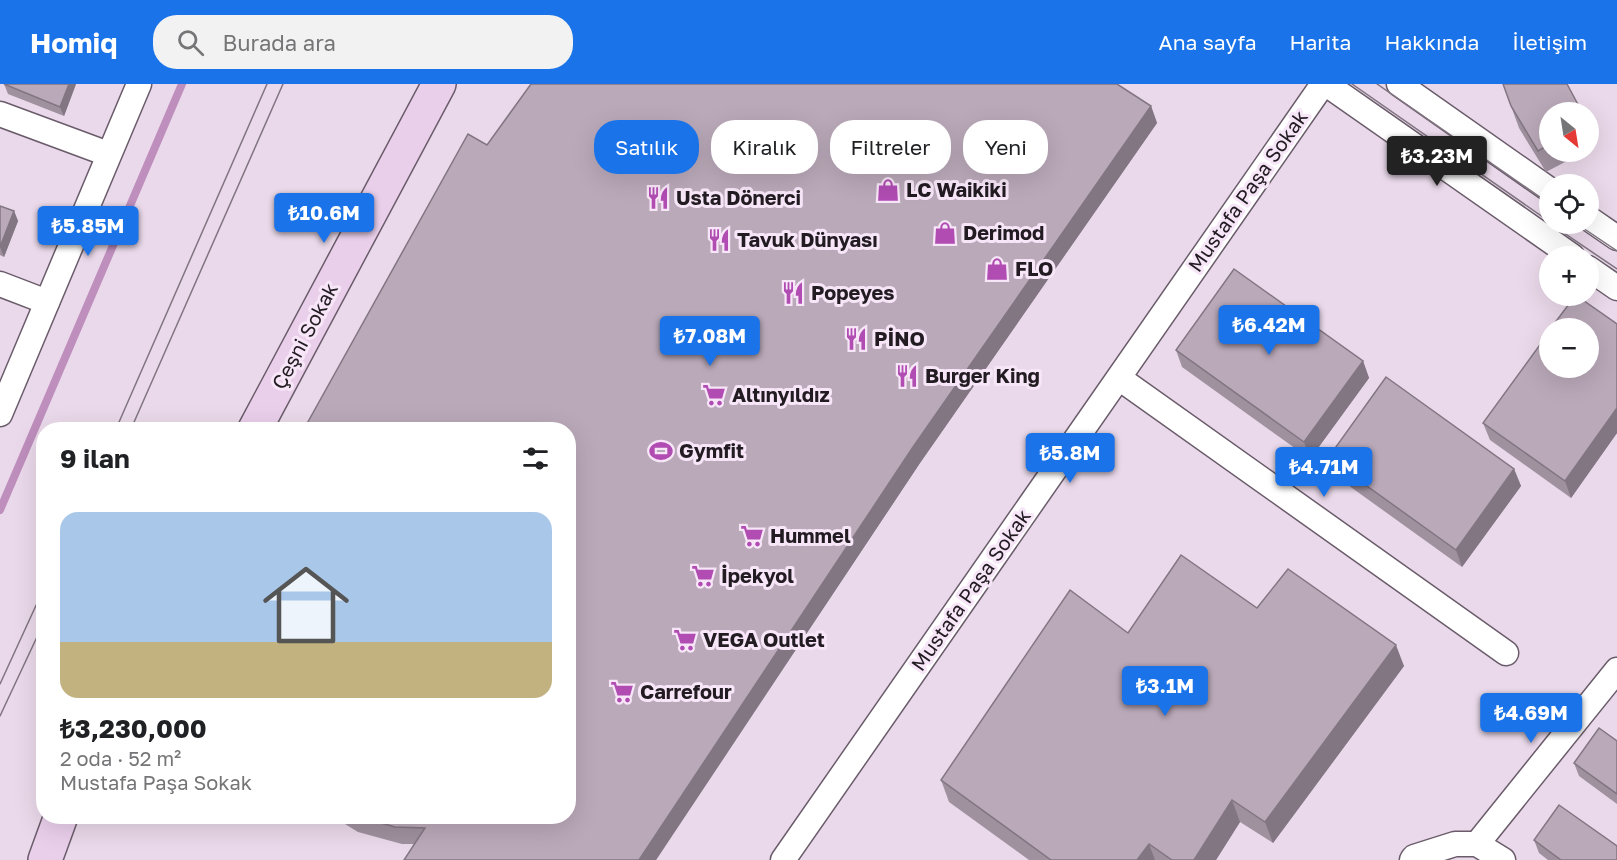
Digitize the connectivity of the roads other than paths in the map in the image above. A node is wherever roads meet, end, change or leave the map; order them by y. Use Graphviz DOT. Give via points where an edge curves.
graph roads {
  1 [pos="138,84"];
  2 [pos="438,84"];
  3 [pos="1325,84"];
  4 [pos="1399,84"];
  5 [pos="0,114"];
  6 [pos="108,154"];
  7 [pos="1539,182"];
  8 [pos="1599,226"];
  9 [pos="1617,238"];
  10 [pos="1558,246"];
  11 [pos="1599,276"];
  12 [pos="0,284"];
  13 [pos="1617,288"];
  14 [pos="47,302"];
  15 [pos="1119,378"];
  16 [pos="0,414"];
  17 [pos="259,422"];
  18 [pos="1506,653"];
  19 [pos="1617,670"];
  20 [pos="58,824"];
  21 [pos="1477,844"];
  22 [pos="1413,858"];
  23 [pos="45,860"];
  24 [pos="783,860"];
  25 [pos="1503,860"];
  1 -- 6 [label="street"];
  2 -- 17 [label="street, Çeşni Sokak"];
  3 -- 10 [label="street"];
  3 -- 15 [label="street, Mustafa Paşa Sokak"];
  4 -- 7 [label="street"];
  5 -- 6 [label="street"];
  6 -- 14 [label="street"];
  8 -- 9 [label="street"];
  11 -- 13 [label="street"];
  12 -- 14 [label="street"];
  14 -- 16 [label="street"];
  15 -- 18 [label="street"];
  15 -- 24 [label="street, Mustafa Paşa Sokak"];
  19 -- 21 [label="street"];
  20 -- 23 [label="street"];
  21 -- 22 [label="street" via="1455,844"];
  21 -- 25 [label="street"];
}
